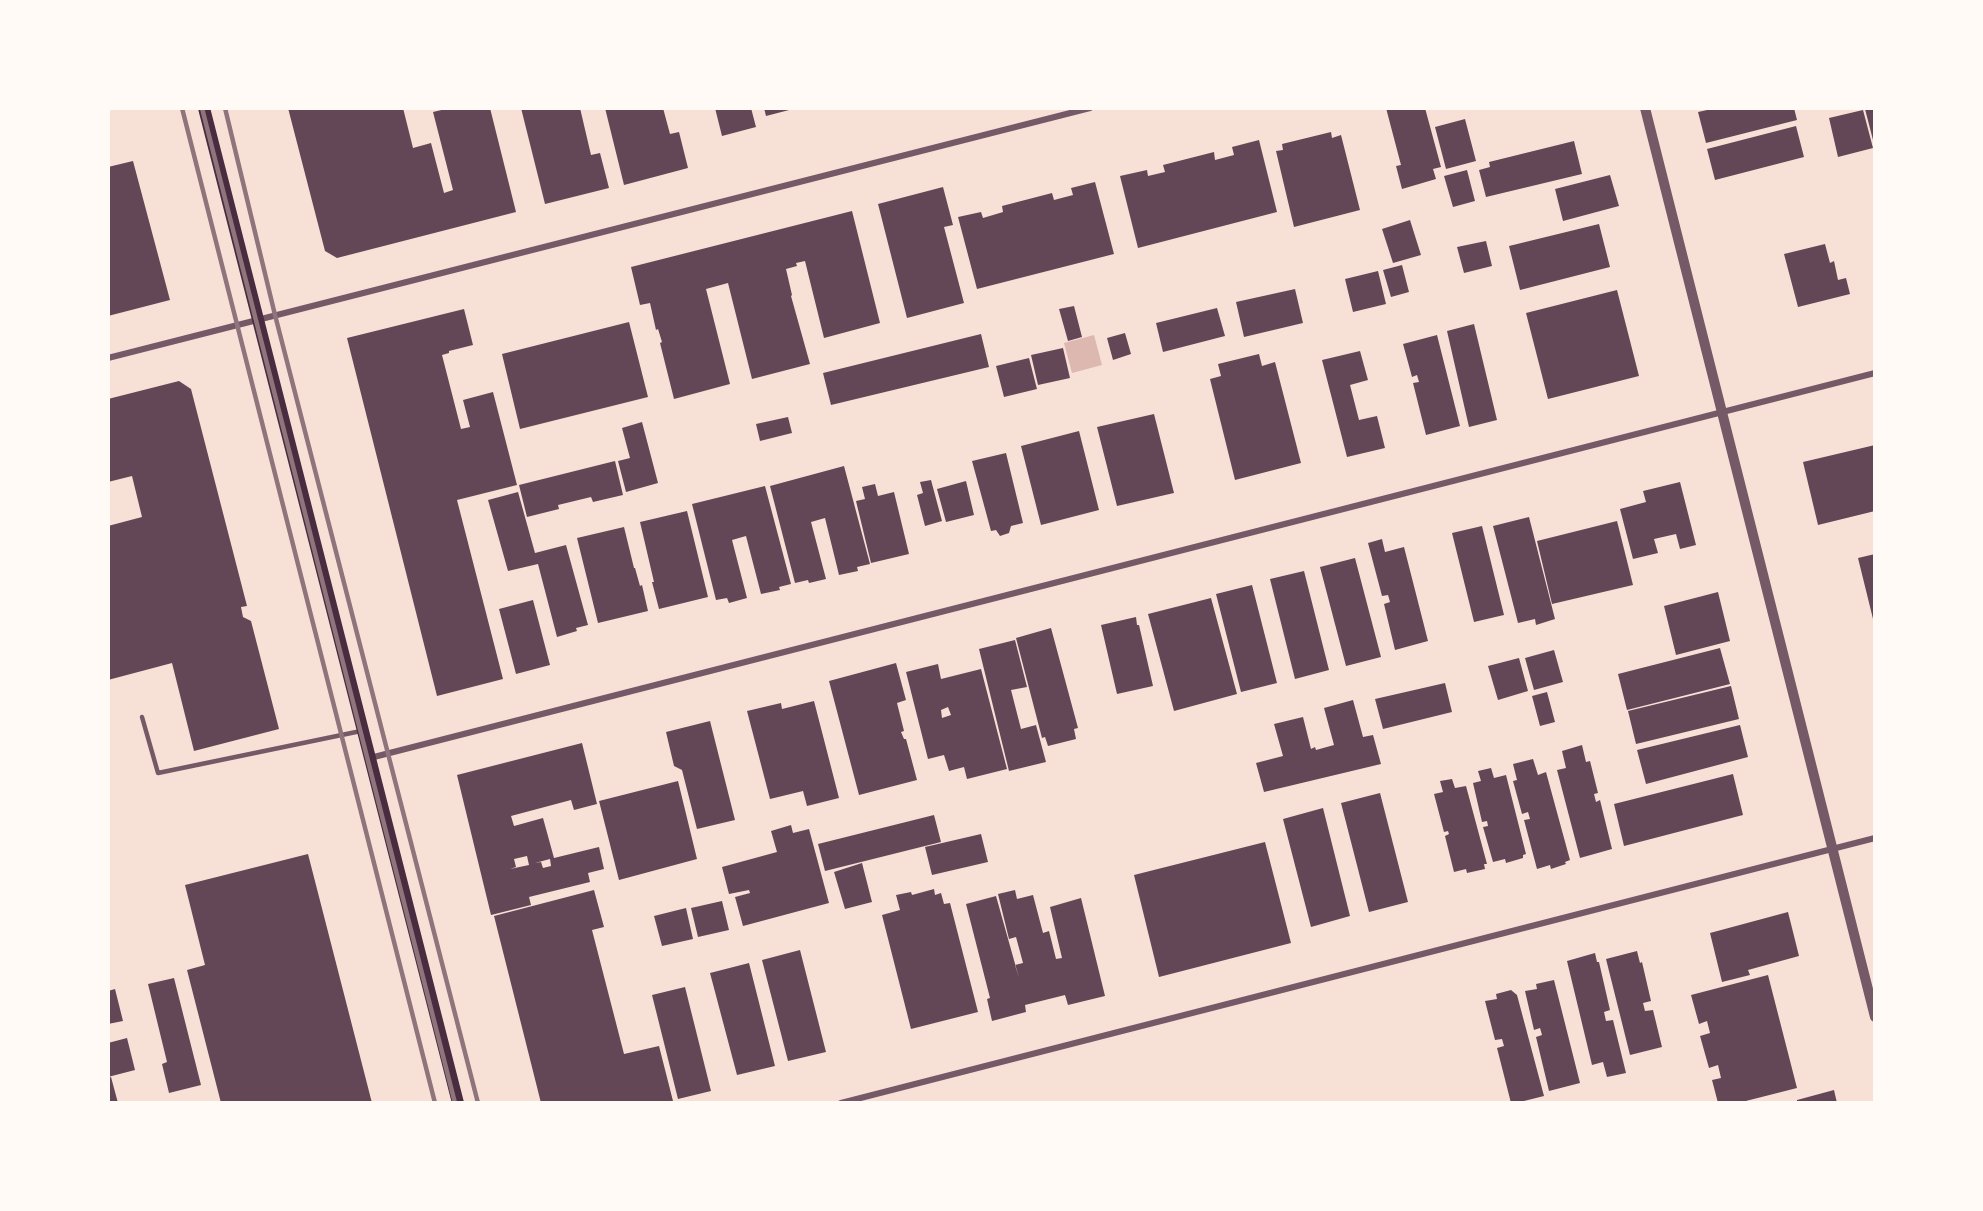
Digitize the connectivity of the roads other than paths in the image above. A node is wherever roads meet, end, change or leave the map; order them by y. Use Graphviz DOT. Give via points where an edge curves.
graph roads {
  1 [pos="204,108"];
  2 [pos="1089,108"];
  3 [pos="1645,108"];
  4 [pos="260,320"];
  5 [pos="108,358"];
  6 [pos="1875,373"];
  7 [pos="1721,412"];
  8 [pos="142,717"];
  9 [pos="364,730"];
  10 [pos="370,758"];
  11 [pos="1875,838"];
  12 [pos="1834,848"];
  13 [pos="1875,1017"];
  14 [pos="458,1103"];
  15 [pos="841,1103"];
  1 -- 4 [label="main road"];
  2 -- 4 [label="street"];
  3 -- 7 [label="street"];
  4 -- 5 [label="street"];
  4 -- 9 [label="main road"];
  6 -- 7 [label="street"];
  7 -- 10 [label="street"];
  7 -- 12 [label="street"];
  8 -- 9 [label="lane" via="158,773"];
  9 -- 10 [label="main road"];
  10 -- 14 [label="main road"];
  11 -- 12 [label="street"];
  12 -- 13 [label="street"];
  12 -- 15 [label="street"];
}
